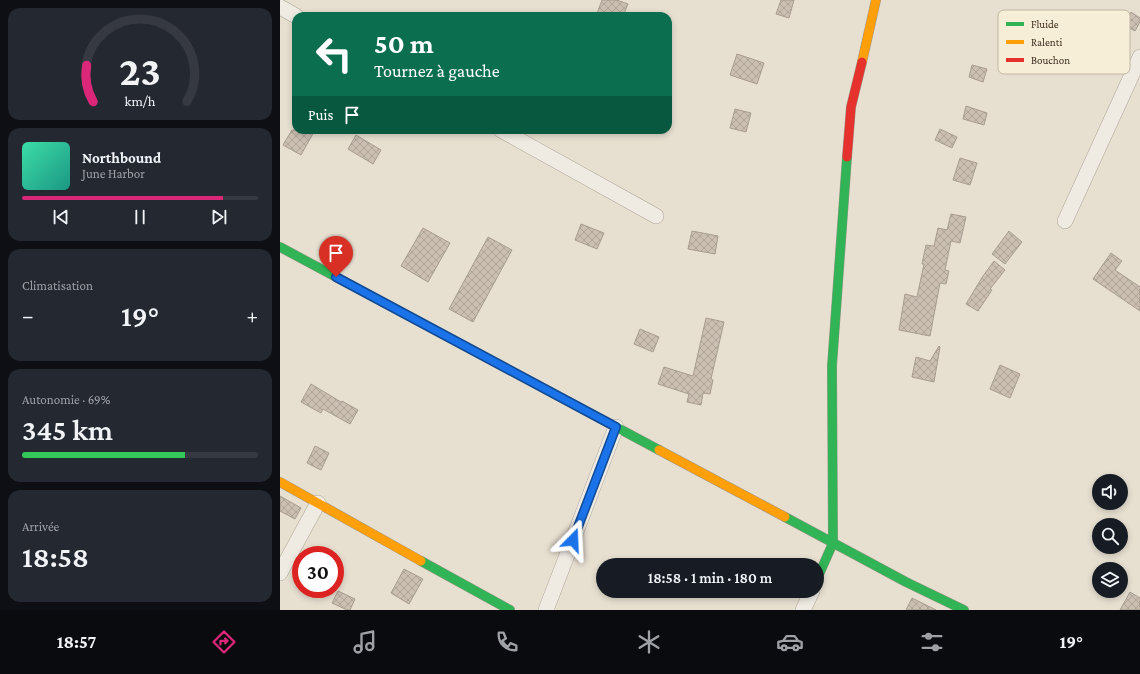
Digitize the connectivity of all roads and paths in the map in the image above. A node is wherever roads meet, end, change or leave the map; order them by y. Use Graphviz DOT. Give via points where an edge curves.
graph roads {
  1 [pos="876,0"];
  2 [pos="280,7"];
  3 [pos="292,14"];
  4 [pos="1140,57"];
  5 [pos="507,134"];
  6 [pos="656,216"];
  7 [pos="1065,221"];
  8 [pos="280,247"];
  9 [pos="616,427"];
  10 [pos="280,482"];
  11 [pos="318,503"];
  12 [pos="833,543"];
  13 [pos="824,563"];
  14 [pos="280,573"];
  15 [pos="809,598"];
  16 [pos="510,610"];
  17 [pos="546,610"];
  18 [pos="803,610"];
  19 [pos="964,610"];
  1 -- 12 [label="street" via="851,107 832,366"];
  2 -- 3 [label="street"];
  4 -- 7 [label="street"];
  5 -- 6 [label="street"];
  8 -- 9 [label="street"];
  9 -- 12 [label="street"];
  9 -- 17 [label="street"];
  10 -- 11 [label="street"];
  11 -- 14 [label="street"];
  11 -- 16 [label="street"];
  12 -- 13 [label="street"];
  12 -- 19 [label="street"];
  15 -- 18 [label="street"];
}
